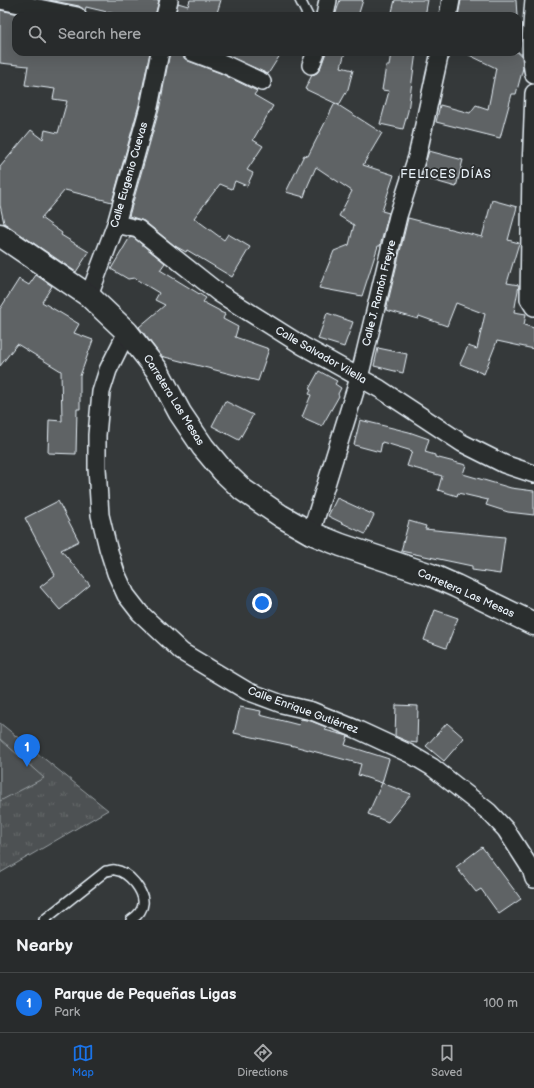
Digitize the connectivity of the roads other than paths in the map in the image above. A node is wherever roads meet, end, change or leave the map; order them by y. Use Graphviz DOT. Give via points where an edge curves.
graph roads {
  1 [pos="0,0"];
  2 [pos="169,0"];
  3 [pos="300,0"];
  4 [pos="328,0"];
  5 [pos="451,0"];
  6 [pos="534,0"];
  7 [pos="58,12"];
  8 [pos="166,12"];
  9 [pos="306,12"];
  10 [pos="326,12"];
  11 [pos="449,12"];
  12 [pos="159,56"];
  13 [pos="203,56"];
  14 [pos="439,56"];
  15 [pos="534,75"];
  16 [pos="262,82"];
  17 [pos="534,93"];
  18 [pos="116,224"];
  19 [pos="0,235"];
  20 [pos="89,296"];
  21 [pos="532,303"];
  22 [pos="127,332"];
  23 [pos="359,378"];
  24 [pos="534,474"];
  25 [pos="311,533"];
  26 [pos="534,624"];
  27 [pos="534,879"];
  28 [pos="44,920"];
  29 [pos="131,920"];
  1 -- 7 [label="street"];
  2 -- 8 [label="street"];
  3 -- 9 [label="lane"];
  4 -- 10 [label="street"];
  5 -- 11 [label="street"];
  6 -- 15 [label="street"];
  12 -- 18 [label="street, Calle Eugenio Cuevas" via="149,107"];
  13 -- 16 [label="street"];
  14 -- 23 [label="street, Calle J. Ramón Freyre" via="417,157 398,216"];
  17 -- 21 [label="street" via="530,169"];
  18 -- 20 [label="street, Calle Eugenio Cuevas"];
  18 -- 23 [label="street, Calle Salvador Vilella" via="138,229 219,293"];
  19 -- 20 [label="street, Carretera Las Mesas"];
  20 -- 22 [label="street, Carretera Las Mesas"];
  22 -- 25 [label="street, Carretera Las Mesas" via="157,370 180,413 223,471 243,490"];
  22 -- 27 [label="street, Calle Enrique Gutiérrez" via="108,370 101,392 97,468 100,516 108,548 126,595 140,613 182,652 247,691 282,704 312,711 432,766 489,812 506,830"];
  23 -- 24 [label="street, Calle Salvador Vilella" via="462,443 504,464"];
  23 -- 25 [label="street, Calle J. Ramón Freyre"];
  25 -- 26 [label="street, Carretera Las Mesas" via="431,575"];
  28 -- 29 [label="lane" via="106,871 115,870 129,875 142,892 144,904"];
}
